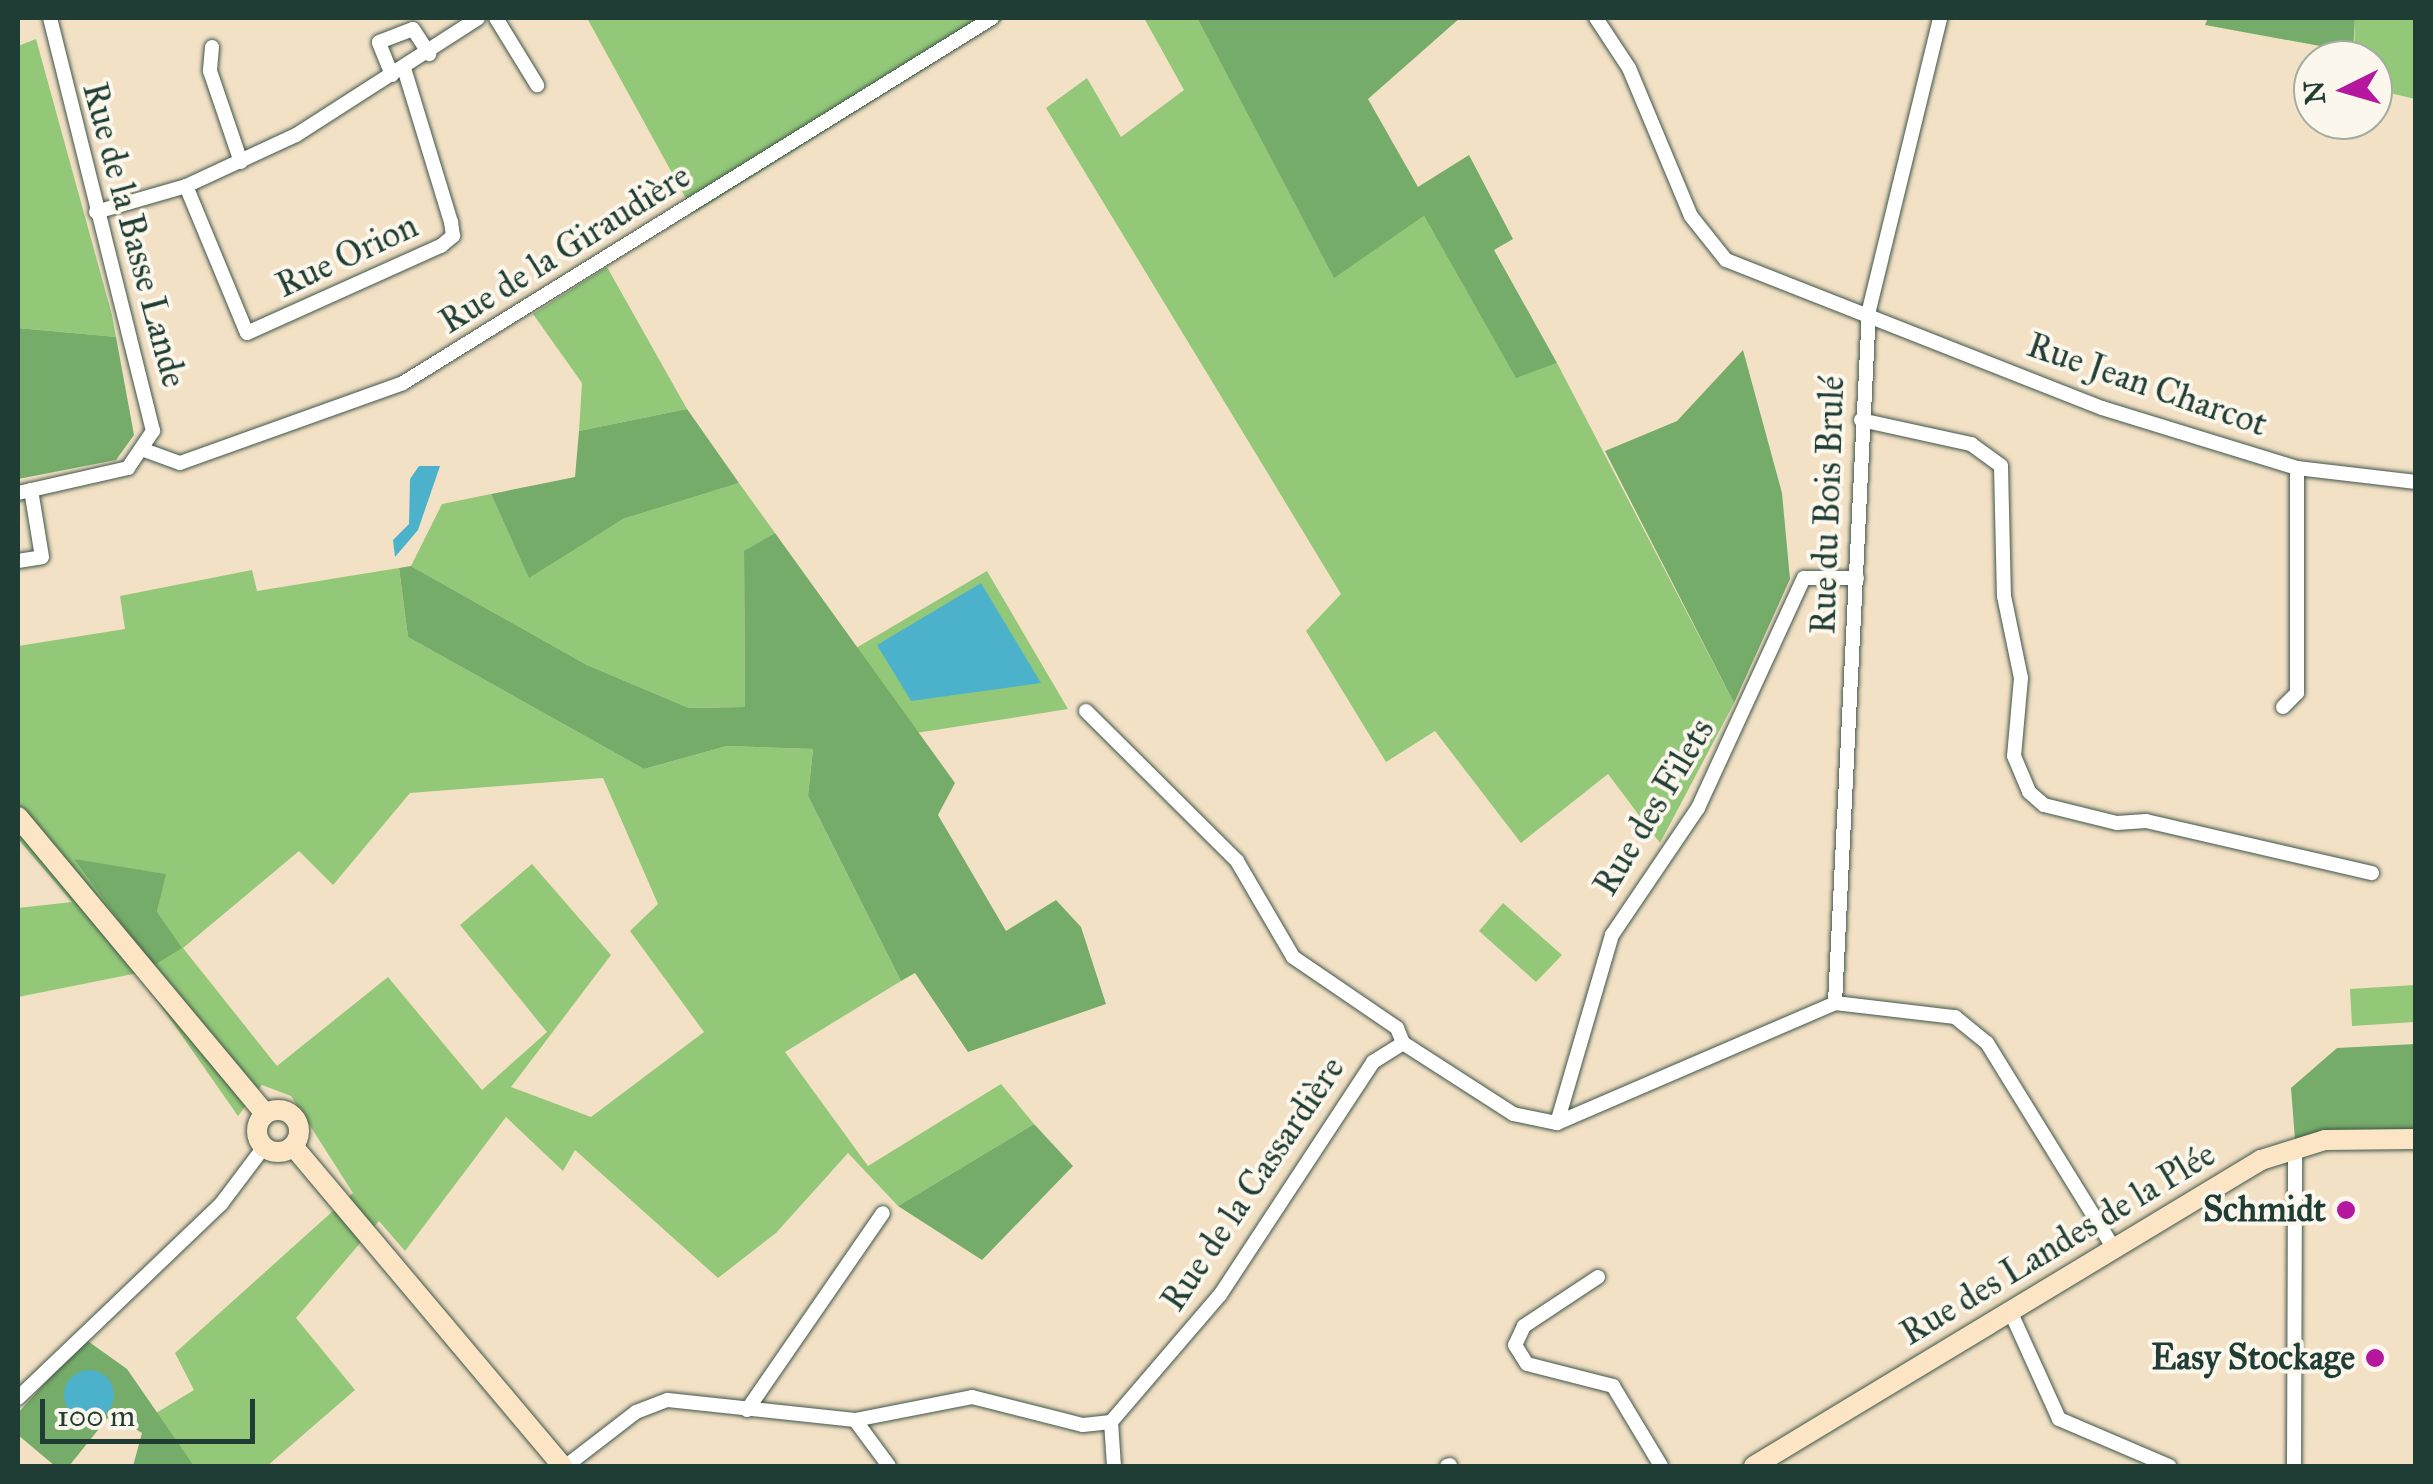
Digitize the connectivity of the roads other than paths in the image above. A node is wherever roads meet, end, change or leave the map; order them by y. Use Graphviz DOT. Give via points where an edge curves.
graph roads {
  1 [pos="50,18"];
  2 [pos="478,18"];
  3 [pos="496,18"];
  4 [pos="992,18"];
  5 [pos="1596,18"];
  6 [pos="1940,18"];
  7 [pos="212,47"];
  8 [pos="429,54"];
  9 [pos="398,72"];
  10 [pos="537,85"];
  11 [pos="241,162"];
  12 [pos="186,186"];
  13 [pos="96,212"];
  14 [pos="1869,310"];
  15 [pos="1862,420"];
  16 [pos="144,450"];
  17 [pos="2297,468"];
  18 [pos="2416,482"];
  19 [pos="24,491"];
  20 [pos="18,561"];
  21 [pos="1858,578"];
  22 [pos="2283,706"];
  23 [pos="1086,711"];
  24 [pos="18,817"];
  25 [pos="2372,873"];
  26 [pos="1836,1003"];
  27 [pos="1403,1043"];
  28 [pos="265,1113"];
  29 [pos="1557,1124"];
  30 [pos="2416,1139"];
  31 [pos="293,1146"];
  32 [pos="264,1147"];
  33 [pos="2295,1147"];
  34 [pos="884,1213"];
  35 [pos="2115,1250"];
  36 [pos="1598,1276"];
  37 [pos="2012,1313"];
  38 [pos="18,1398"];
  39 [pos="747,1410"];
  40 [pos="855,1420"];
  41 [pos="1111,1422"];
  42 [pos="564,1466"];
  43 [pos="889,1466"];
  44 [pos="1114,1466"];
  45 [pos="1661,1466"];
  46 [pos="1754,1466"];
  47 [pos="2169,1466"];
  48 [pos="2294,1466"];
  1 -- 13 [label="street, Rue de la Basse Lande"];
  2 -- 8 [label="street"];
  3 -- 10 [label="street"];
  4 -- 16 [label="street, Rue de la Giraudière" via="403,383 180,463"];
  5 -- 14 [label="street" via="1630,68 1708,245 1744,268"];
  6 -- 14 [label="street, Rue du Bois Brulé"];
  7 -- 11 [label="street" via="210,70"];
  8 -- 9 [label="street"];
  8 -- 9 [label="street" via="414,29 379,42"];
  9 -- 11 [label="street"];
  9 -- 12 [label="street, Rue Orion" via="451,222 453,236 441,246 247,332"];
  11 -- 12 [label="street"];
  12 -- 13 [label="street"];
  13 -- 16 [label="street, Rue de la Basse Lande" via="152,416"];
  14 -- 15 [label="street, Rue du Bois Brulé"];
  14 -- 17 [label="street, Rue Jean Charcot" via="2102,408"];
  15 -- 21 [label="street, Rue du Bois Brulé"];
  15 -- 25 [label="street" via="1971,444 2000,466 2004,596 2021,678 2014,756 2029,792 2117,823 2146,821"];
  16 -- 19 [label="street" via="117,473"];
  17 -- 18 [label="street, Rue Jean Charcot"];
  17 -- 22 [label="street" via="2296,692"];
  19 -- 20 [label="street" via="42,557"];
  21 -- 26 [label="street, Rue du Bois Brulé"];
  21 -- 29 [label="street, Rue des Filets" via="1804,578 1698,808 1612,935"];
  23 -- 27 [label="street" via="1237,861 1293,957 1397,1028"];
  24 -- 28 [label="main road"];
  26 -- 29 [label="street"];
  26 -- 35 [label="street" via="1955,1017 1970,1027"];
  27 -- 29 [label="street" via="1513,1114"];
  27 -- 41 [label="street, Rue de la Cassardière" via="1373,1062 1220,1295"];
  28 -- 31 [label="main road" via="296,1119"];
  28 -- 32 [label="main road" via="256,1130"];
  30 -- 33 [label="main road, Rue des Landes de la Plée"];
  31 -- 32 [label="main road"];
  31 -- 42 [label="main road"];
  32 -- 38 [label="street" via="221,1204"];
  33 -- 35 [label="main road, Rue des Landes de la Plée"];
  33 -- 48 [label="street"];
  34 -- 39 [label="street"];
  35 -- 37 [label="main road, Rue des Landes de la Plée"];
  36 -- 45 [label="street" via="1524,1326 1515,1344 1527,1364 1612,1386"];
  37 -- 46 [label="main road, Rue des Landes de la Plée"];
  37 -- 47 [label="street" via="2059,1419"];
  39 -- 40 [label="street"];
  39 -- 42 [label="street" via="652,1405"];
  40 -- 41 [label="street" via="972,1396 1082,1425"];
  40 -- 43 [label="street"];
  41 -- 44 [label="street"];
}
